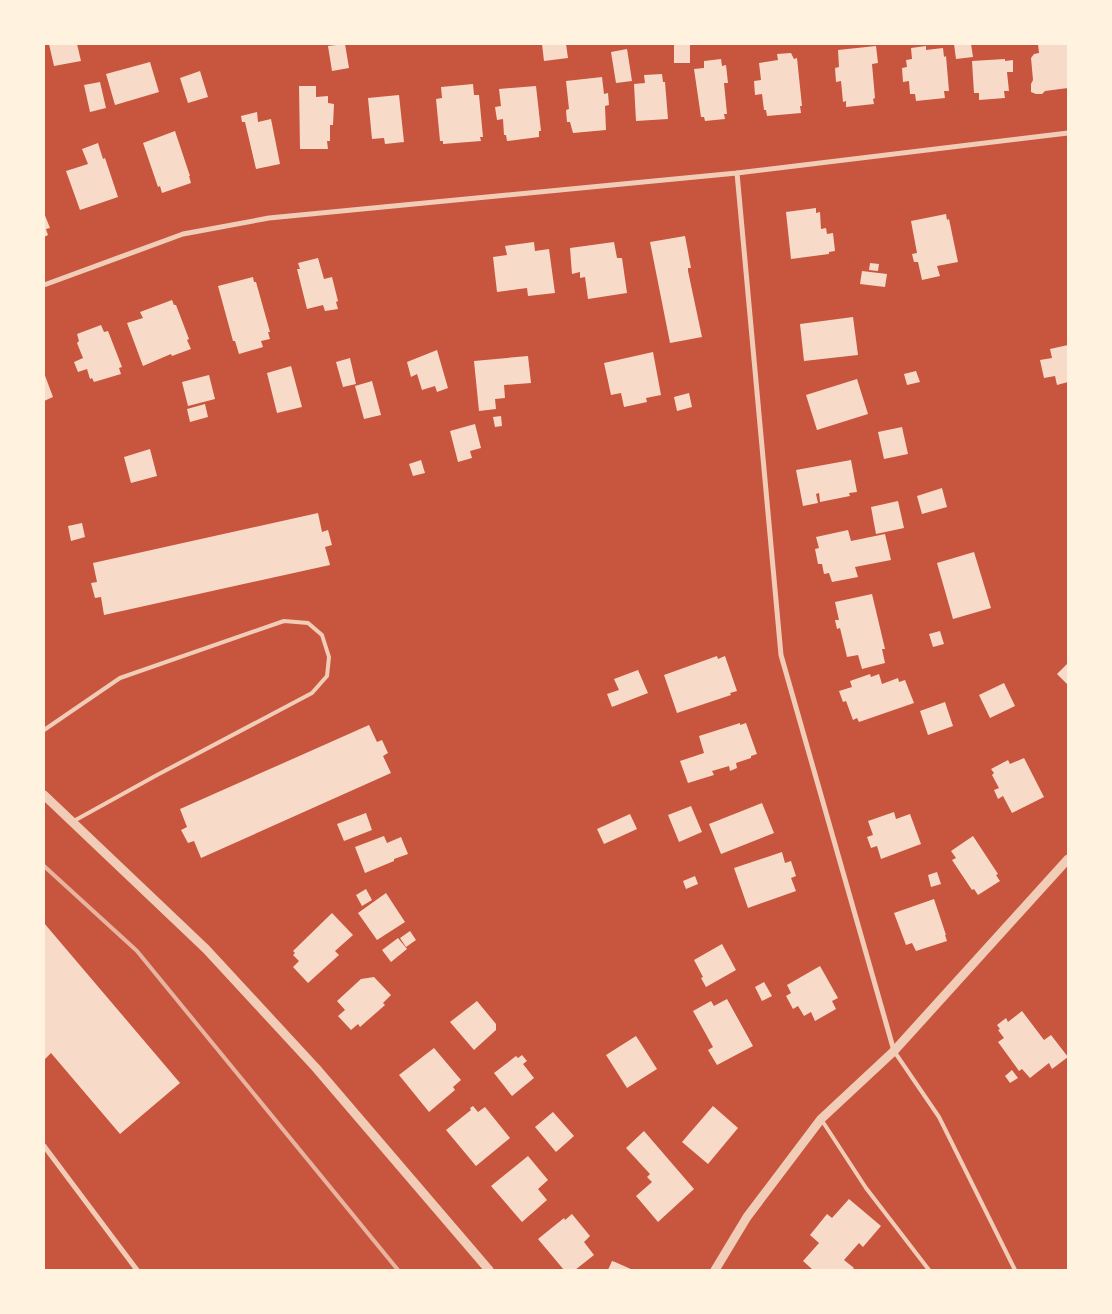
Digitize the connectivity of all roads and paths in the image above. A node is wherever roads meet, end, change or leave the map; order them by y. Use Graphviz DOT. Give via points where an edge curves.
graph roads {
  1 [pos="1068,133"];
  2 [pos="736,173"];
  3 [pos="44,284"];
  4 [pos="44,730"];
  5 [pos="44,795"];
  6 [pos="72,822"];
  7 [pos="1068,859"];
  8 [pos="894,1051"];
  9 [pos="821,1119"];
  10 [pos="44,1146"];
  11 [pos="137,1270"];
  12 [pos="490,1270"];
  13 [pos="715,1270"];
  14 [pos="929,1270"];
  15 [pos="1015,1270"];
  1 -- 2 [label="street"];
  2 -- 3 [label="street" via="269,218 183,234"];
  2 -- 8 [label="street" via="781,655"];
  4 -- 6 [label="lane" via="120,678 284,621 308,623 322,634 329,657 327,676 312,694"];
  5 -- 6 [label="street"];
  6 -- 12 [label="street" via="206,949 316,1068"];
  7 -- 8 [label="street"];
  8 -- 9 [label="street"];
  8 -- 15 [label="lane" via="938,1117"];
  9 -- 13 [label="street" via="747,1217"];
  9 -- 14 [label="lane" via="866,1188"];
  10 -- 11 [label="street"];
}
